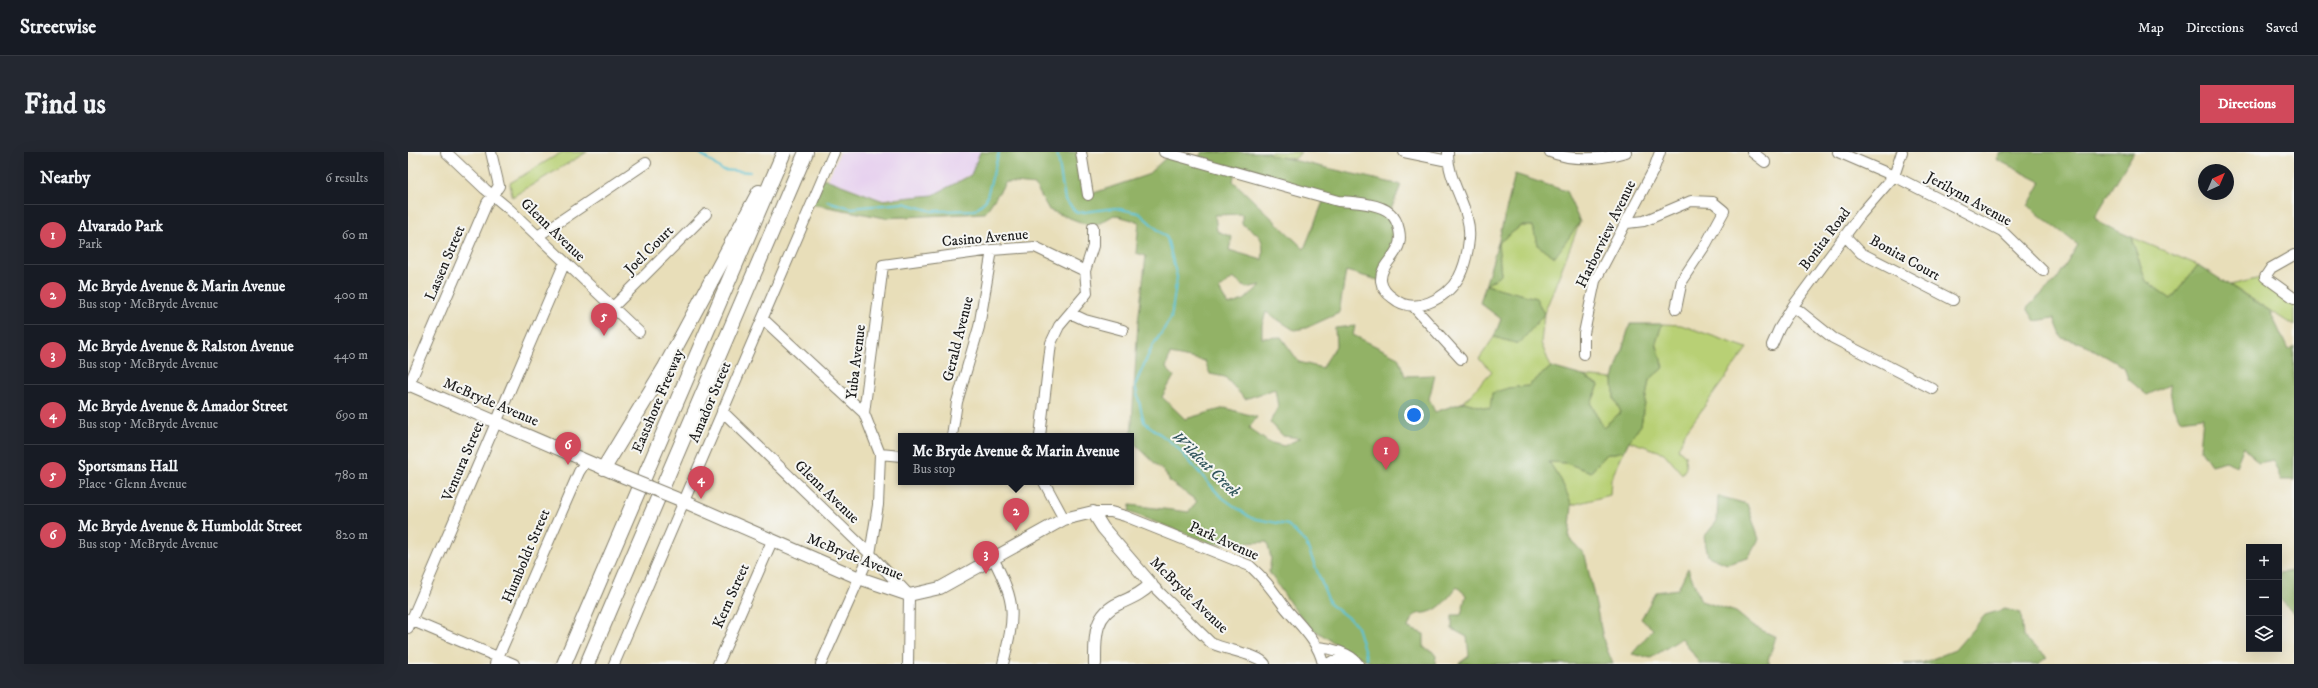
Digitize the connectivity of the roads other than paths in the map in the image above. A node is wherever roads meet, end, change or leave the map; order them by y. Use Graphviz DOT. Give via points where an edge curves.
graph roads {
  1 [pos="446,152"];
  2 [pos="490,152"];
  3 [pos="783,152"];
  4 [pos="806,152"];
  5 [pos="834,152"];
  6 [pos="1081,152"];
  7 [pos="1164,152"];
  8 [pos="1404,152"];
  9 [pos="1550,152"];
  10 [pos="1626,152"];
  11 [pos="1660,152"];
  12 [pos="1752,152"];
  13 [pos="1838,152"];
  14 [pos="1902,152"];
  15 [pos="1448,157"];
  16 [pos="1765,162"];
  17 [pos="646,163"];
  18 [pos="1894,176"];
  19 [pos="492,195"];
  20 [pos="1088,195"];
  21 [pos="706,214"];
  22 [pos="1627,223"];
  23 [pos="1093,227"];
  24 [pos="538,236"];
  25 [pos="1846,237"];
  26 [pos="992,250"];
  27 [pos="2294,255"];
  28 [pos="565,262"];
  29 [pos="883,265"];
  30 [pos="1085,271"];
  31 [pos="2043,271"];
  32 [pos="2294,298"];
  33 [pos="1953,300"];
  34 [pos="1413,306"];
  35 [pos="1793,306"];
  36 [pos="613,307"];
  37 [pos="1676,309"];
  38 [pos="1070,313"];
  39 [pos="763,319"];
  40 [pos="1123,330"];
  41 [pos="639,332"];
  42 [pos="1772,345"];
  43 [pos="1584,354"];
  44 [pos="1461,359"];
  45 [pos="408,385"];
  46 [pos="1933,389"];
  47 [pos="722,411"];
  48 [pos="864,413"];
  49 [pos="497,422"];
  50 [pos="952,433"];
  51 [pos="1040,433"];
  52 [pos="880,454"];
  53 [pos="898,456"];
  54 [pos="586,461"];
  55 [pos="604,468"];
  56 [pos="1046,485"];
  57 [pos="681,501"];
  58 [pos="1093,512"];
  59 [pos="1064,520"];
  60 [pos="772,541"];
  61 [pos="870,554"];
  62 [pos="993,558"];
  63 [pos="859,578"];
  64 [pos="1151,584"];
  65 [pos="909,595"];
  66 [pos="409,622"];
  67 [pos="1318,647"];
  68 [pos="1334,658"];
  69 [pos="497,661"];
  70 [pos="514,664"];
  71 [pos="564,664"];
  72 [pos="587,664"];
  73 [pos="614,664"];
  74 [pos="718,664"];
  75 [pos="821,664"];
  76 [pos="908,664"];
  77 [pos="1003,664"];
  78 [pos="1095,664"];
  79 [pos="1265,664"];
  80 [pos="1323,664"];
  81 [pos="1349,664"];
  82 [pos="1358,664"];
  1 -- 19 [label="street, Glenn Avenue"];
  2 -- 19 [label="street, Lassen Street" via="499,186"];
  3 -- 55 [label="highway" via="751,206 664,369"];
  3 -- 71 [label="highway, Eastshore Freeway"];
  4 -- 72 [label="highway"];
  5 -- 39 [label="street, Amador Street"];
  6 -- 20 [label="street"];
  7 -- 34 [label="street" via="1338,201 1368,203 1390,212 1400,227 1398,248 1386,264 1381,281 1386,293 1400,305"];
  8 -- 15 [label="street"];
  9 -- 10 [label="street" via="1561,156 1603,159"];
  11 -- 22 [label="street, Harborview Avenue" via="1653,172"];
  12 -- 16 [label="street"];
  13 -- 18 [label="street, Jerilynn Avenue"];
  14 -- 18 [label="street, Bonita Road"];
  15 -- 34 [label="street" via="1456,189 1467,214 1469,239 1465,261 1447,292 1432,302"];
  17 -- 24 [label="street"];
  18 -- 25 [label="street, Bonita Road"];
  18 -- 31 [label="street, Jerilynn Avenue" via="2002,231"];
  19 -- 24 [label="street, Glenn Avenue"];
  19 -- 45 [label="street, Lassen Street"];
  21 -- 36 [label="street, Joel Court"];
  22 -- 37 [label="street" via="1644,221 1691,201 1713,202 1724,211 1682,280"];
  22 -- 43 [label="street, Harborview Avenue" via="1595,281 1584,333"];
  23 -- 30 [label="street" via="1094,246"];
  24 -- 28 [label="street, Glenn Avenue"];
  25 -- 33 [label="street, Bonita Court" via="1861,253"];
  25 -- 35 [label="street, Bonita Road"];
  26 -- 29 [label="street, Casino Avenue"];
  26 -- 30 [label="street, Casino Avenue" via="1036,247"];
  26 -- 50 [label="street, Gerald Avenue" via="979,327 957,402"];
  27 -- 32 [label="street" via="2271,268 2265,277"];
  28 -- 36 [label="street, Glenn Avenue"];
  28 -- 49 [label="street, Ventura Street"];
  29 -- 48 [label="street, Yuba Avenue"];
  30 -- 38 [label="street" via="1087,293"];
  34 -- 44 [label="street"];
  35 -- 42 [label="street, Bonita Road"];
  35 -- 46 [label="street" via="1833,338"];
  36 -- 41 [label="street, Glenn Avenue"];
  38 -- 40 [label="street"];
  38 -- 51 [label="street" via="1059,326 1051,343"];
  39 -- 47 [label="street, Amador Street"];
  39 -- 48 [label="street"];
  45 -- 49 [label="main road, McBryde Avenue"];
  47 -- 57 [label="street, Amador Street"];
  47 -- 61 [label="street, Glenn Avenue"];
  48 -- 52 [label="street, Yuba Avenue"];
  49 -- 54 [label="main road, McBryde Avenue"];
  49 -- 66 [label="street, Ventura Street"];
  52 -- 53 [label="street"];
  52 -- 61 [label="street, Yuba Avenue" via="878,505"];
  54 -- 55 [label="main road, McBryde Avenue"];
  54 -- 69 [label="street, Humboldt Street" via="578,472"];
  55 -- 57 [label="main road, McBryde Avenue, bridge"];
  56 -- 59 [label="street"];
  57 -- 60 [label="main road, McBryde Avenue"];
  57 -- 73 [label="street, Amador Street"];
  58 -- 59 [label="main road, McBryde Avenue"];
  58 -- 64 [label="main road, McBryde Avenue" via="1103,528"];
  58 -- 67 [label="street, Park Avenue" via="1111,512 1125,516 1250,566 1266,579"];
  59 -- 62 [label="main road, McBryde Avenue"];
  60 -- 63 [label="main road, McBryde Avenue"];
  60 -- 74 [label="street, Kern Street"];
  61 -- 63 [label="street, Yuba Avenue"];
  61 -- 65 [label="street, Glenn Avenue"];
  62 -- 65 [label="main road, McBryde Avenue" via="940,588"];
  62 -- 77 [label="street" via="1011,599 1013,623"];
  63 -- 65 [label="main road, McBryde Avenue"];
  63 -- 75 [label="street, Yuba Avenue"];
  64 -- 78 [label="main road" via="1142,594 1110,609 1101,617 1095,636"];
  64 -- 79 [label="street, McBryde Avenue" via="1211,643 1222,649 1257,657"];
  65 -- 76 [label="street"];
  66 -- 69 [label="street"];
  67 -- 68 [label="street"];
  67 -- 80 [label="street, Park Avenue"];
  68 -- 81 [label="street"];
  68 -- 82 [label="street" via="1356,660"];
  69 -- 70 [label="street"];
}
